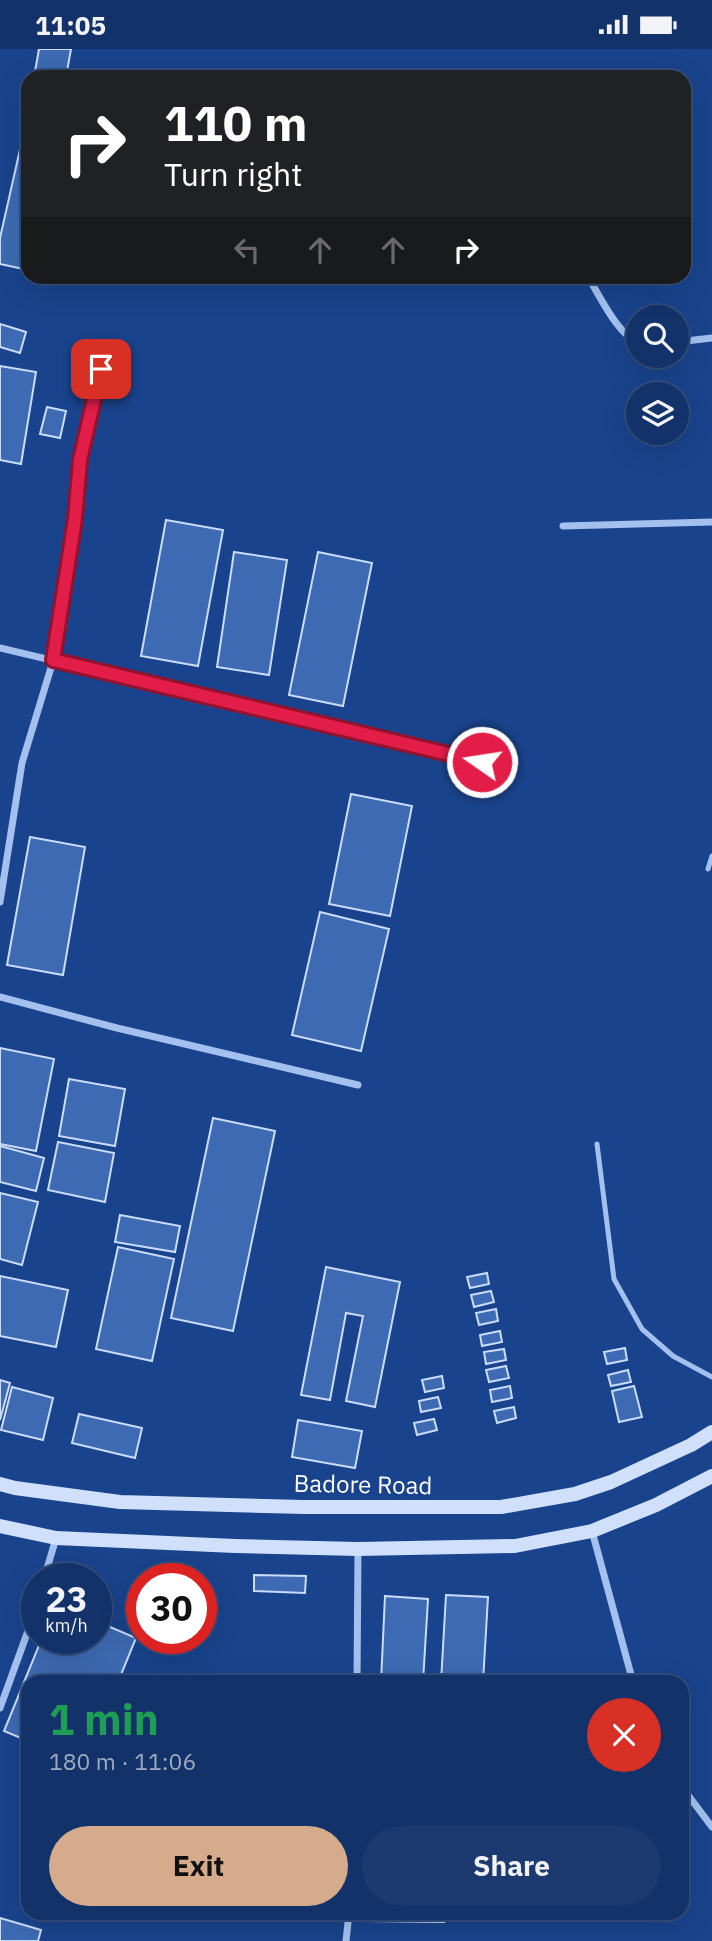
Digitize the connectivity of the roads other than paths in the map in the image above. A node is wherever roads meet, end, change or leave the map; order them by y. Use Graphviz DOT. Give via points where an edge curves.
graph roads {
  1 [pos="592,284"];
  2 [pos="626,334"];
  3 [pos="712,338"];
  4 [pos="689,341"];
  5 [pos="106,347"];
  6 [pos="712,522"];
  7 [pos="563,526"];
  8 [pos="0,648"];
  9 [pos="53,660"];
  10 [pos="482,762"];
  11 [pos="712,856"];
  12 [pos="708,869"];
  13 [pos="0,902"];
  14 [pos="0,997"];
  15 [pos="358,1085"];
  16 [pos="597,1144"];
  17 [pos="712,1377"];
  18 [pos="712,1432"];
  19 [pos="712,1476"];
  20 [pos="0,1484"];
  21 [pos="0,1526"];
  22 [pos="592,1531"];
  23 [pos="56,1538"];
  24 [pos="358,1549"];
  25 [pos="49,1563"];
  26 [pos="21,1650"];
  27 [pos="357,1675"];
  28 [pos="631,1675"];
  29 [pos="0,1708"];
  30 [pos="689,1797"];
  31 [pos="712,1828"];
  32 [pos="348,1920"];
  33 [pos="346,1941"];
  1 -- 2 [label="street"];
  3 -- 4 [label="street"];
  5 -- 9 [label="street" via="80,460"];
  6 -- 7 [label="street"];
  8 -- 9 [label="street"];
  9 -- 10 [label="street"];
  9 -- 13 [label="street" via="22,762"];
  11 -- 12 [label="lane"];
  14 -- 15 [label="street"];
  16 -- 17 [label="lane" via="614,1279 642,1329 673,1356"];
  18 -- 20 [label="main road, Badore Road" via="647,1467 599,1486 501,1507 120,1501"];
  19 -- 22 [label="main road"];
  21 -- 23 [label="main road"];
  22 -- 24 [label="main road" via="515,1546"];
  22 -- 28 [label="street"];
  23 -- 24 [label="main road"];
  23 -- 25 [label="street"];
  24 -- 27 [label="street"];
  26 -- 29 [label="street"];
  30 -- 31 [label="street"];
  32 -- 33 [label="street"];
}
